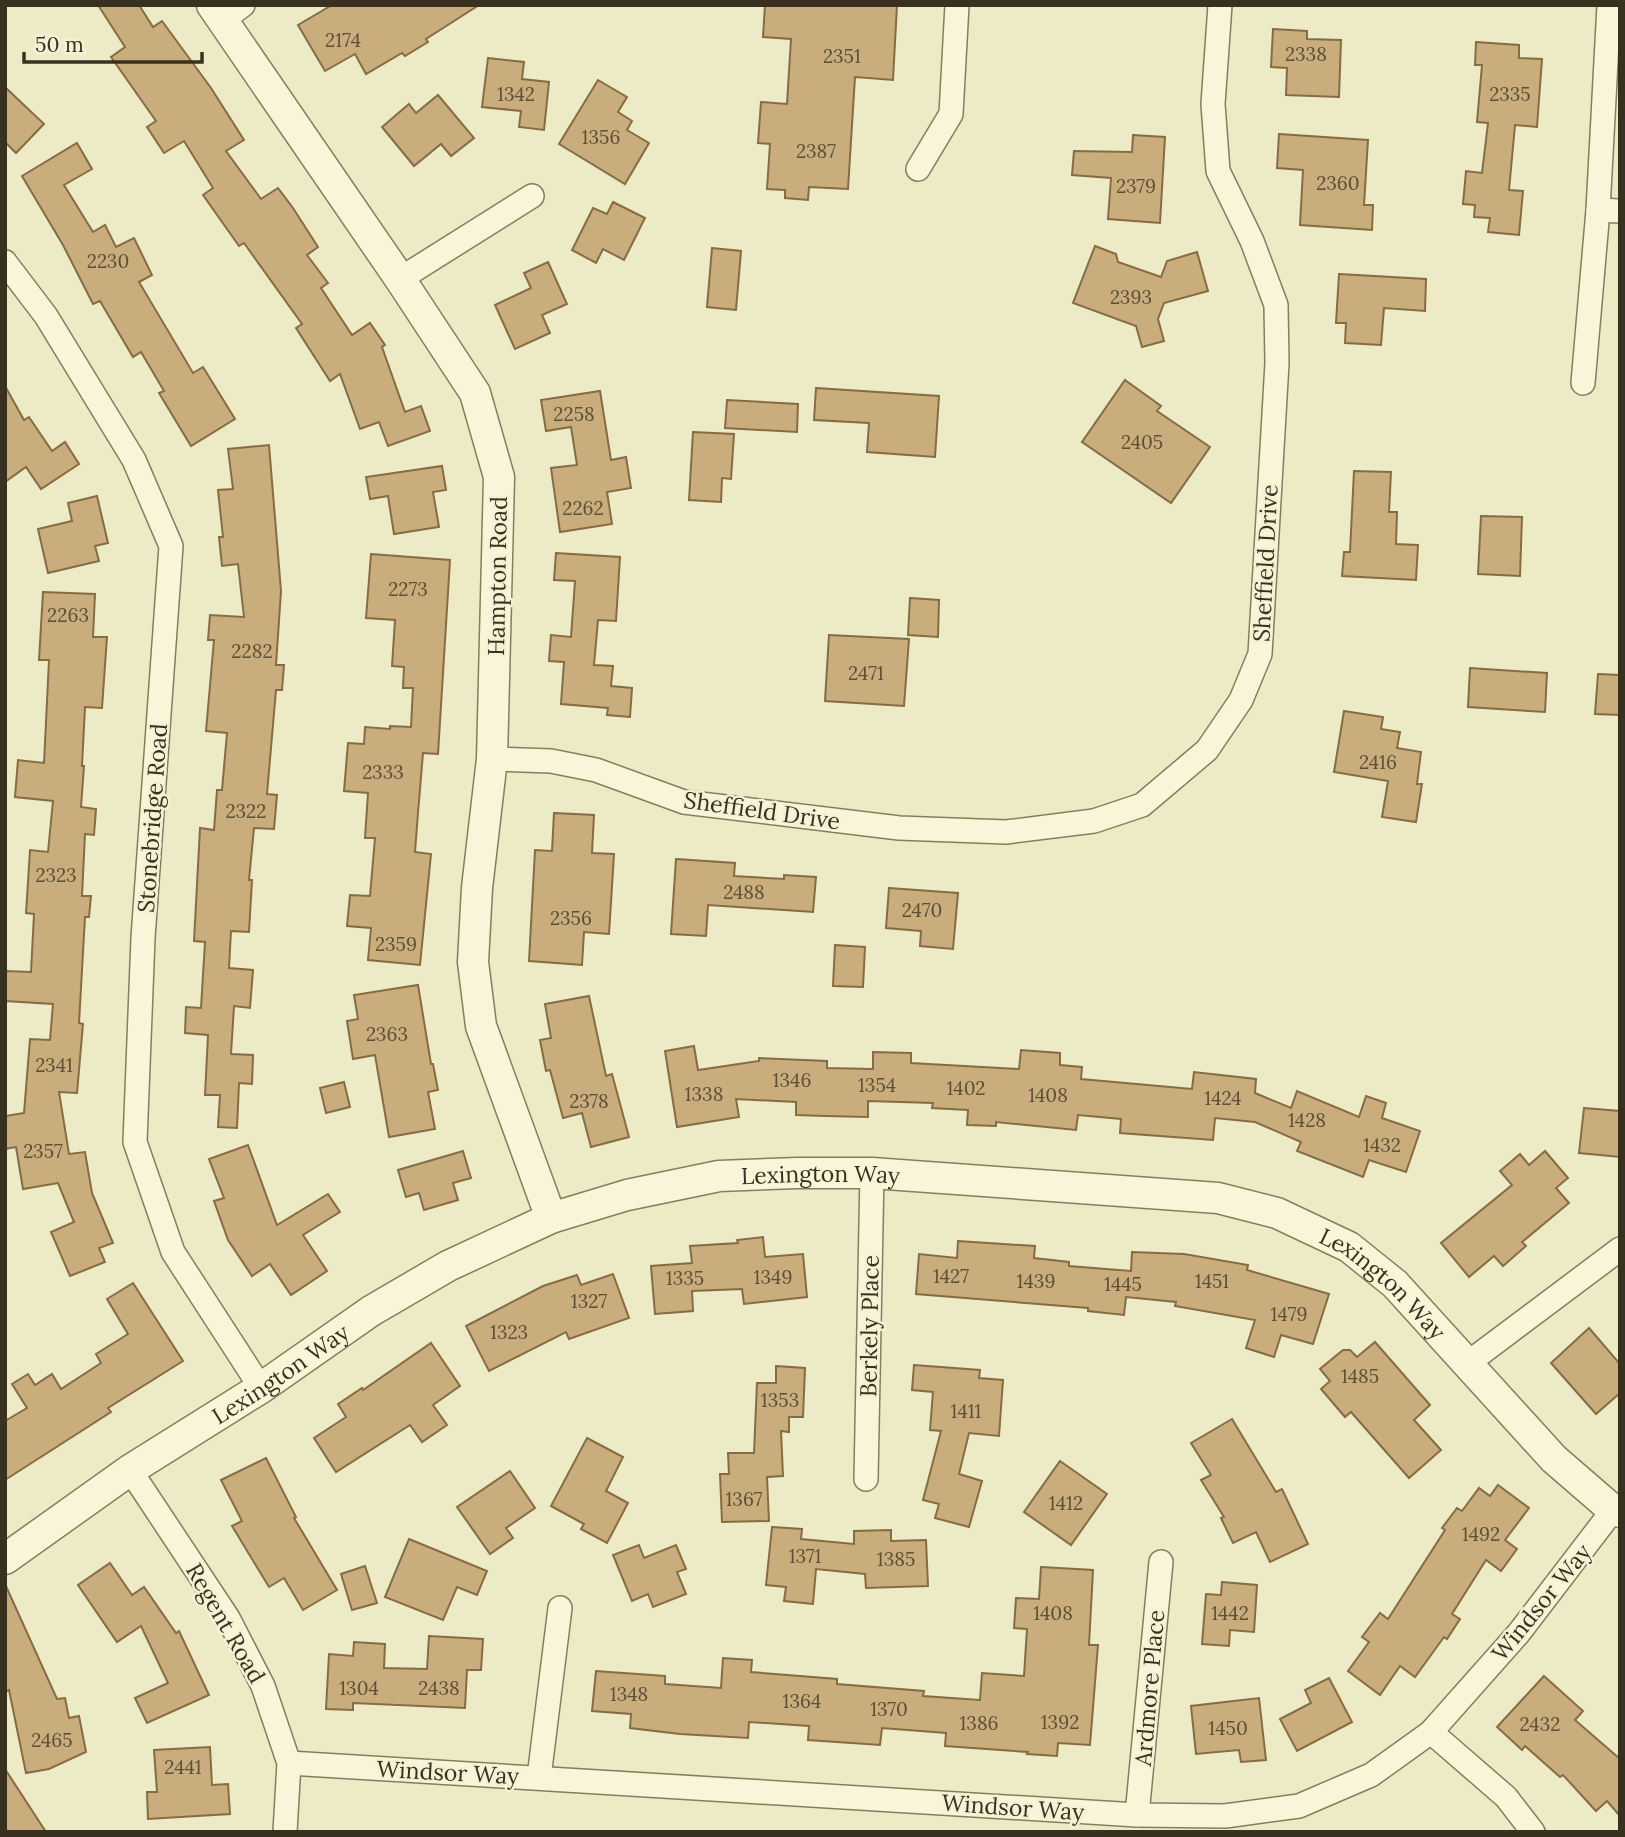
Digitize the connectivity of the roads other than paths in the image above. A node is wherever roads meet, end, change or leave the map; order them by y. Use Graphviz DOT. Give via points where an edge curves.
graph roads {
  1 [pos="957,5"];
  2 [pos="1220,5"];
  3 [pos="1609,5"];
  4 [pos="226,10"];
  5 [pos="919,169"];
  6 [pos="531,196"];
  7 [pos="1609,211"];
  8 [pos="5,262"];
  9 [pos="400,279"];
  10 [pos="1583,383"];
  11 [pos="492,759"];
  12 [pos="872,1173"];
  13 [pos="551,1218"];
  14 [pos="1620,1249"];
  15 [pos="1468,1363"];
  16 [pos="261,1388"];
  17 [pos="131,1470"];
  18 [pos="866,1479"];
  19 [pos="1616,1511"];
  20 [pos="5,1559"];
  21 [pos="1161,1562"];
  22 [pos="559,1608"];
  23 [pos="1432,1732"];
  24 [pos="289,1763"];
  25 [pos="539,1777"];
  26 [pos="1138,1815"];
  27 [pos="285,1832"];
  28 [pos="1533,1832"];
  1 -- 5 [label="street" via="951,114"];
  2 -- 11 [label="street, Sheffield Drive" via="1213,104 1218,171 1276,304 1277,363 1260,654 1241,700 1207,750 1142,805 1094,821 1006,832 899,828 690,803 596,770 551,761"];
  3 -- 7 [label="street"];
  4 -- 9 [label="street, Hampton Road"];
  6 -- 9 [label="street"];
  7 -- 10 [label="street"];
  8 -- 16 [label="street, Stonebridge Road" via="46,317 134,460 171,546 135,1142 173,1252"];
  9 -- 11 [label="street, Hampton Road" via="475,393 499,477"];
  11 -- 13 [label="street, Hampton Road" via="473,962 479,1013"];
  12 -- 13 [label="street, Lexington Way" via="719,1176 627,1195"];
  12 -- 15 [label="street, Lexington Way" via="1218,1198 1277,1213 1349,1247 1395,1284"];
  12 -- 18 [label="street, Berkely Place"];
  13 -- 16 [label="street, Lexington Way" via="448,1266 371,1311"];
  14 -- 15 [label="street"];
  15 -- 19 [label="street, Lexington Way" via="1554,1459"];
  16 -- 17 [label="street, Lexington Way"];
  17 -- 20 [label="street, Lexington Way"];
  17 -- 24 [label="street, Regent Road" via="228,1618 263,1686"];
  19 -- 23 [label="street, Windsor Way"];
  21 -- 26 [label="street, Ardmore Place"];
  22 -- 25 [label="street"];
  23 -- 26 [label="street, Windsor Way" via="1371,1775 1299,1806 1225,1816"];
  23 -- 28 [label="street" via="1506,1797"];
  24 -- 25 [label="street, Windsor Way"];
  24 -- 27 [label="street, Regent Road"];
  25 -- 26 [label="street, Windsor Way"];
}
